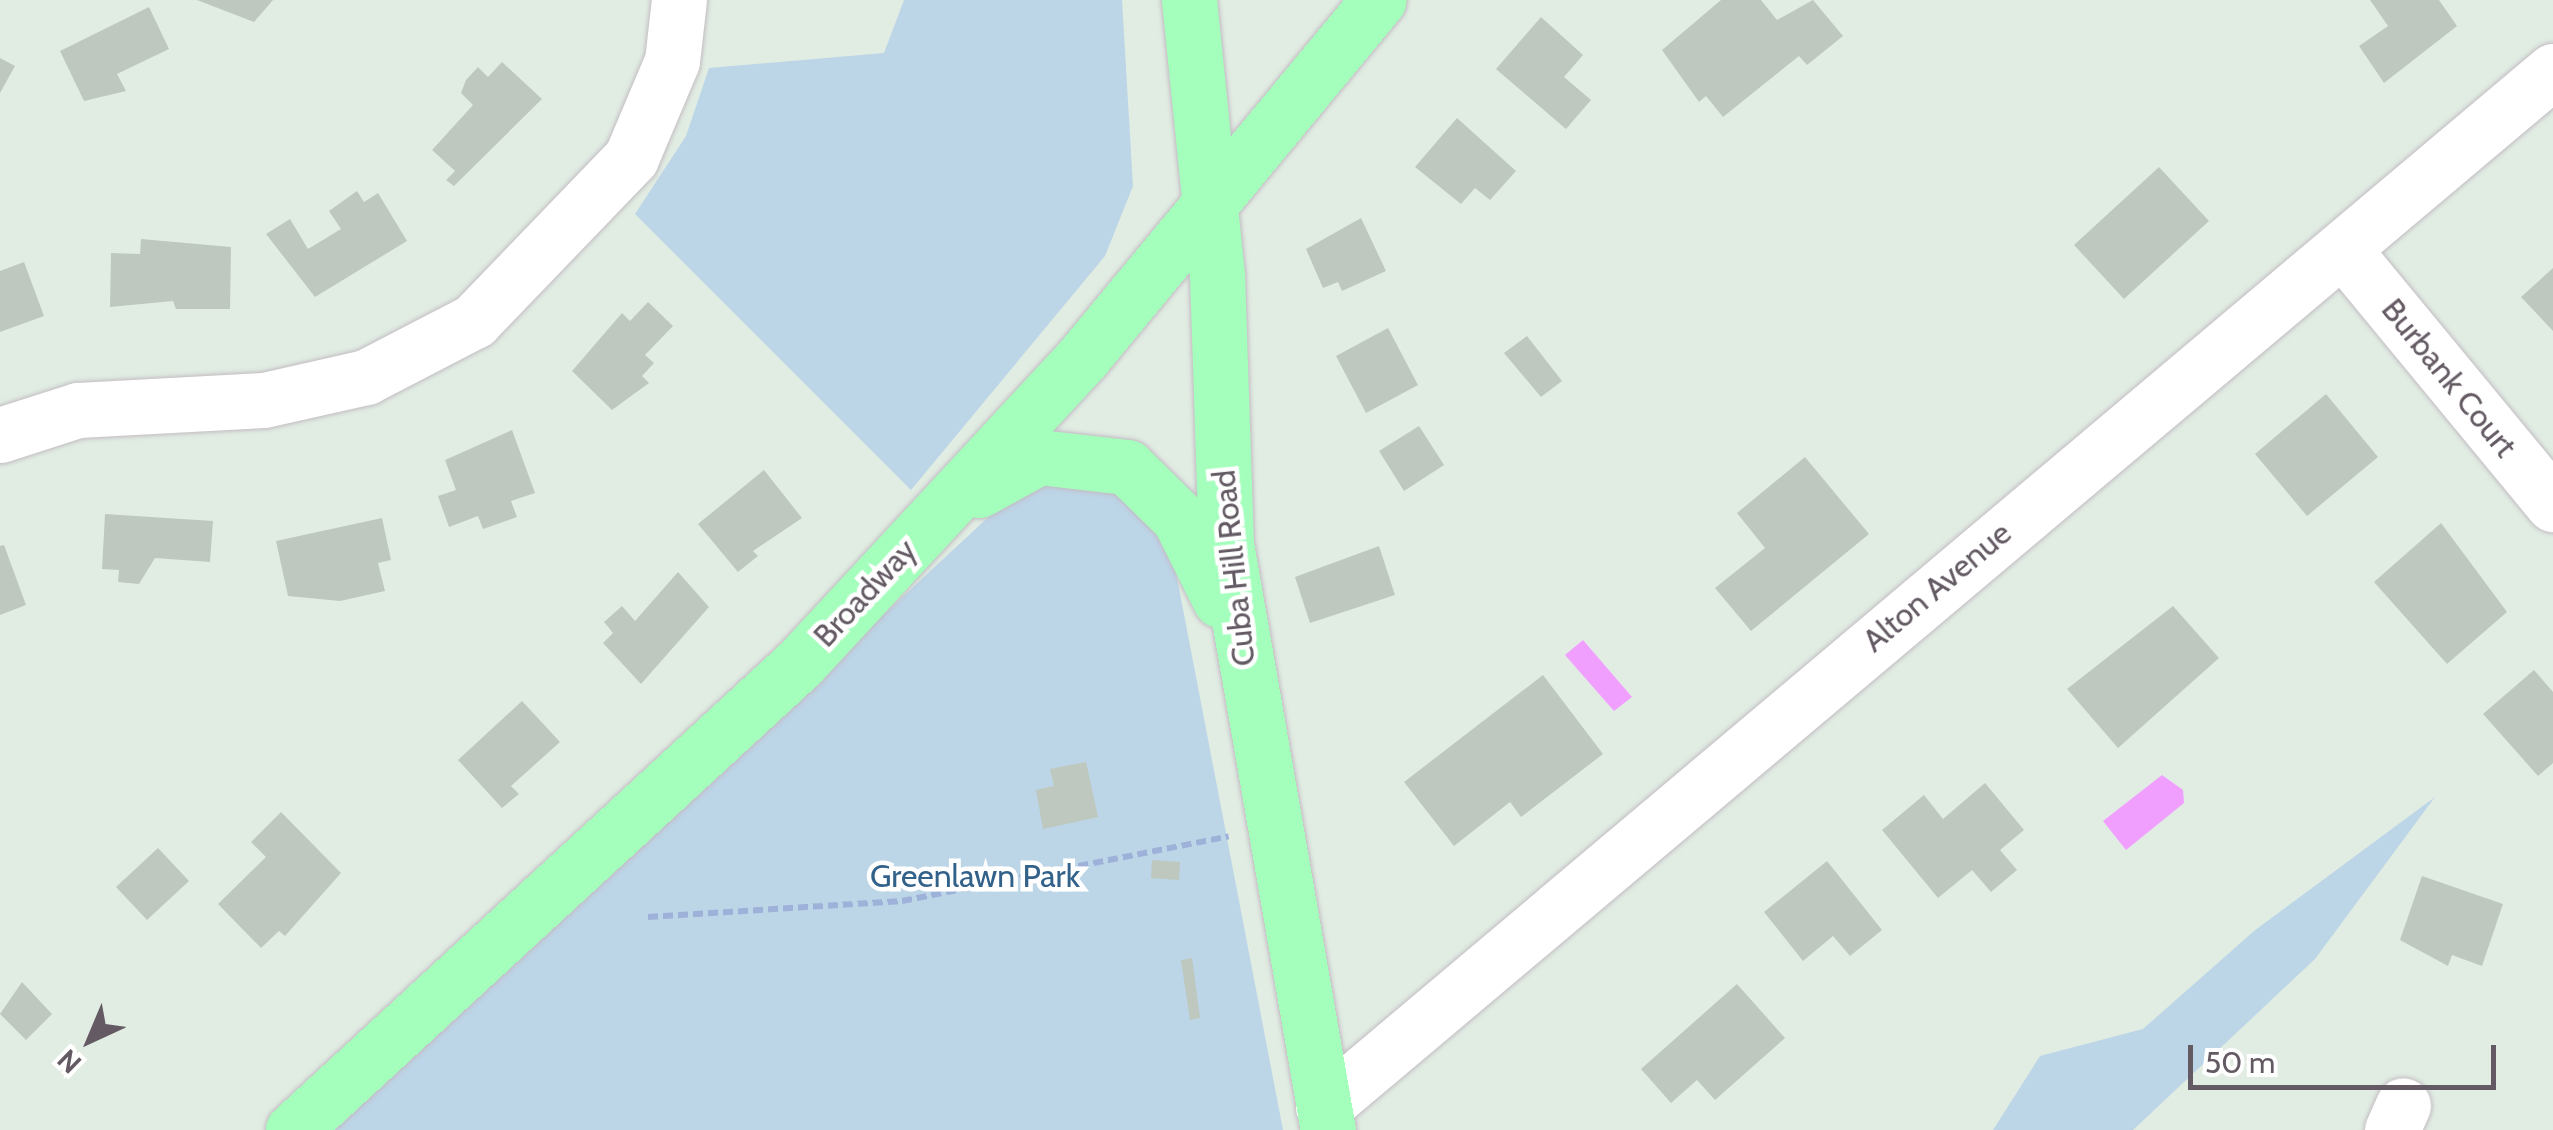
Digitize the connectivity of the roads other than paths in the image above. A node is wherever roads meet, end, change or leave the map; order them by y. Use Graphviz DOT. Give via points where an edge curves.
graph roads {
  1 [pos="678,0"];
  2 [pos="1189,0"];
  3 [pos="1379,0"];
  4 [pos="2553,71"];
  5 [pos="1208,208"];
  6 [pos="2345,252"];
  7 [pos="0,435"];
  8 [pos="2553,504"];
  9 [pos="913,542"];
  10 [pos="1238,638"];
  11 [pos="1325,1118"];
  12 [pos="293,1130"];
  1 -- 7 [label="street" via="672,61 630,158 474,321 366,377 264,400 78,410"];
  2 -- 5 [label="main road, Cuba Hill Road"];
  3 -- 5 [label="main road, Broadway"];
  4 -- 6 [label="street, Alton Avenue"];
  5 -- 9 [label="main road, Broadway"];
  5 -- 10 [label="main road, Cuba Hill Road"];
  6 -- 8 [label="street, Burbank Court"];
  6 -- 11 [label="street, Alton Avenue"];
  9 -- 10 [label="main road" via="1018,466 1099,458 1152,486 1179,518"];
  9 -- 12 [label="main road, Broadway" via="800,662"];
  10 -- 11 [label="main road, Cuba Hill Road"];
}
